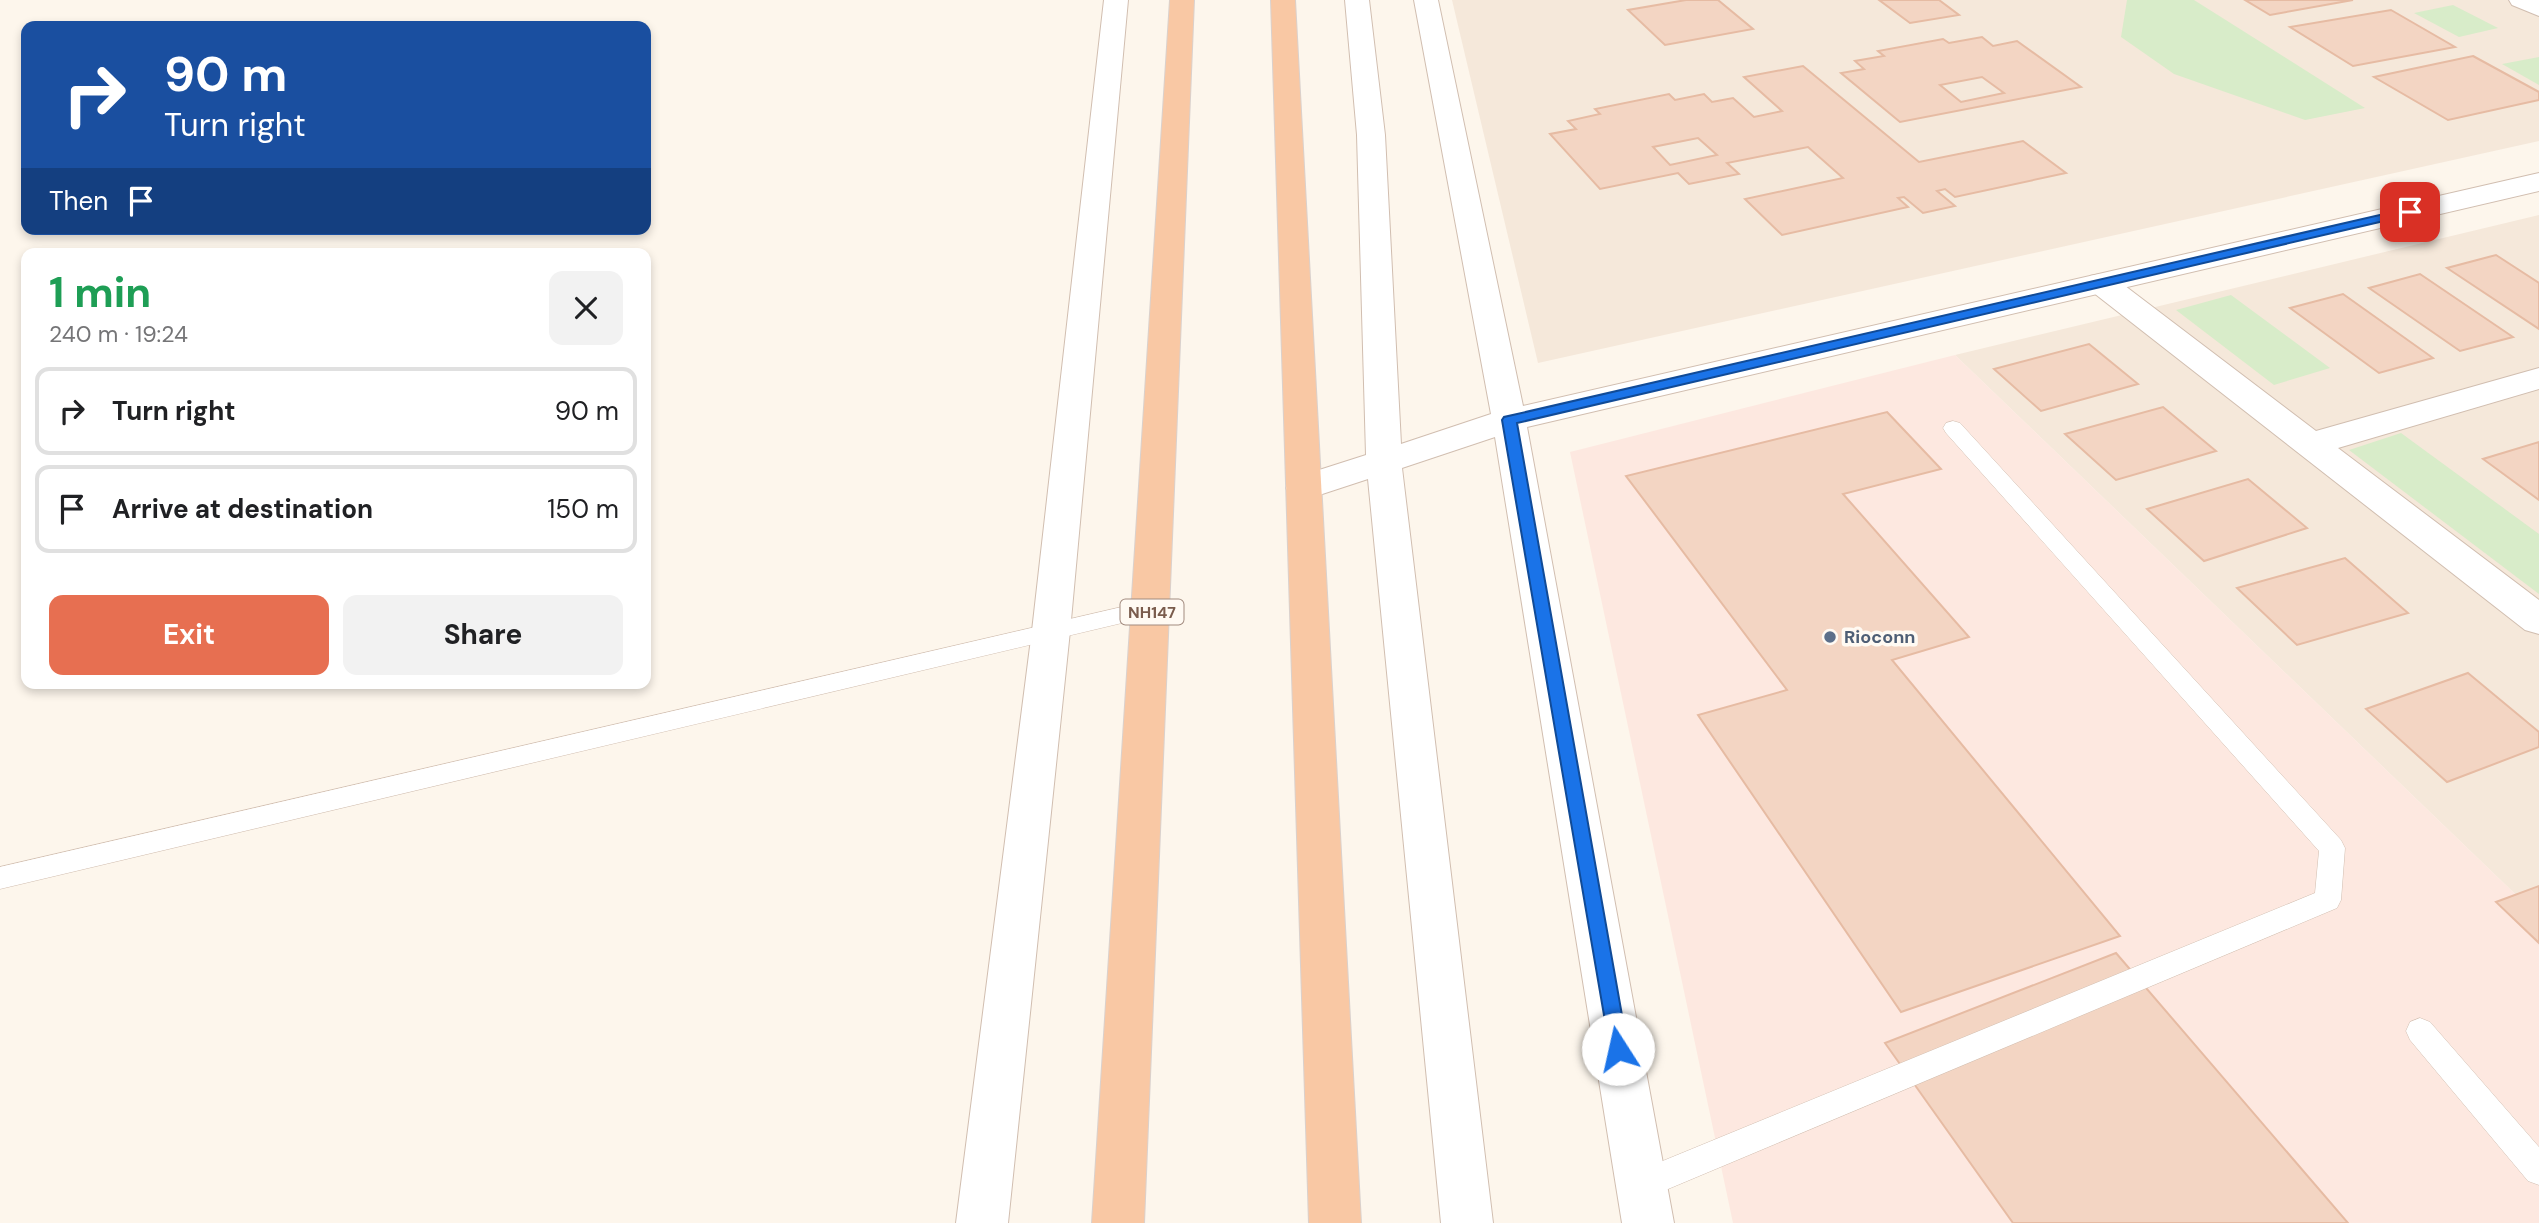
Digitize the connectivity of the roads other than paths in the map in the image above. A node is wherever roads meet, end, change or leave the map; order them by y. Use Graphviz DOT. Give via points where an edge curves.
graph roads {
  1 [pos="1116,0"];
  2 [pos="1182,0"];
  3 [pos="1283,0"];
  4 [pos="1357,0"];
  5 [pos="1426,0"];
  6 [pos="2521,0"];
  7 [pos="2539,9"];
  8 [pos="2539,182"];
  9 [pos="2101,283"];
  10 [pos="2539,378"];
  11 [pos="1509,420"];
  12 [pos="1953,428"];
  13 [pos="2311,444"];
  14 [pos="1384,462"];
  15 [pos="1304,488"];
  16 [pos="1152,608"];
  17 [pos="2539,620"];
  18 [pos="1051,631"];
  19 [pos="0,878"];
  20 [pos="2420,1031"];
  21 [pos="2539,1170"];
  22 [pos="1642,1185"];
  23 [pos="982,1223"];
  24 [pos="1118,1223"];
  25 [pos="1335,1223"];
  26 [pos="1466,1223"];
  27 [pos="1648,1223"];
  1 -- 18 [label="street"];
  2 -- 16 [label="highway, NH147"];
  3 -- 15 [label="highway"];
  4 -- 14 [label="street" via="1371,135"];
  5 -- 11 [label="street"];
  6 -- 7 [label="street"];
  8 -- 9 [label="street"];
  9 -- 11 [label="street"];
  9 -- 13 [label="street"];
  10 -- 13 [label="street"];
  11 -- 14 [label="street"];
  11 -- 22 [label="street"];
  12 -- 22 [label="lane" via="2332,848 2329,900"];
  13 -- 17 [label="street"];
  14 -- 15 [label="street"];
  14 -- 26 [label="street"];
  15 -- 25 [label="highway"];
  16 -- 18 [label="lane"];
  16 -- 24 [label="highway, NH147"];
  18 -- 19 [label="lane"];
  18 -- 23 [label="street"];
  20 -- 21 [label="lane"];
  22 -- 27 [label="street"];
}
